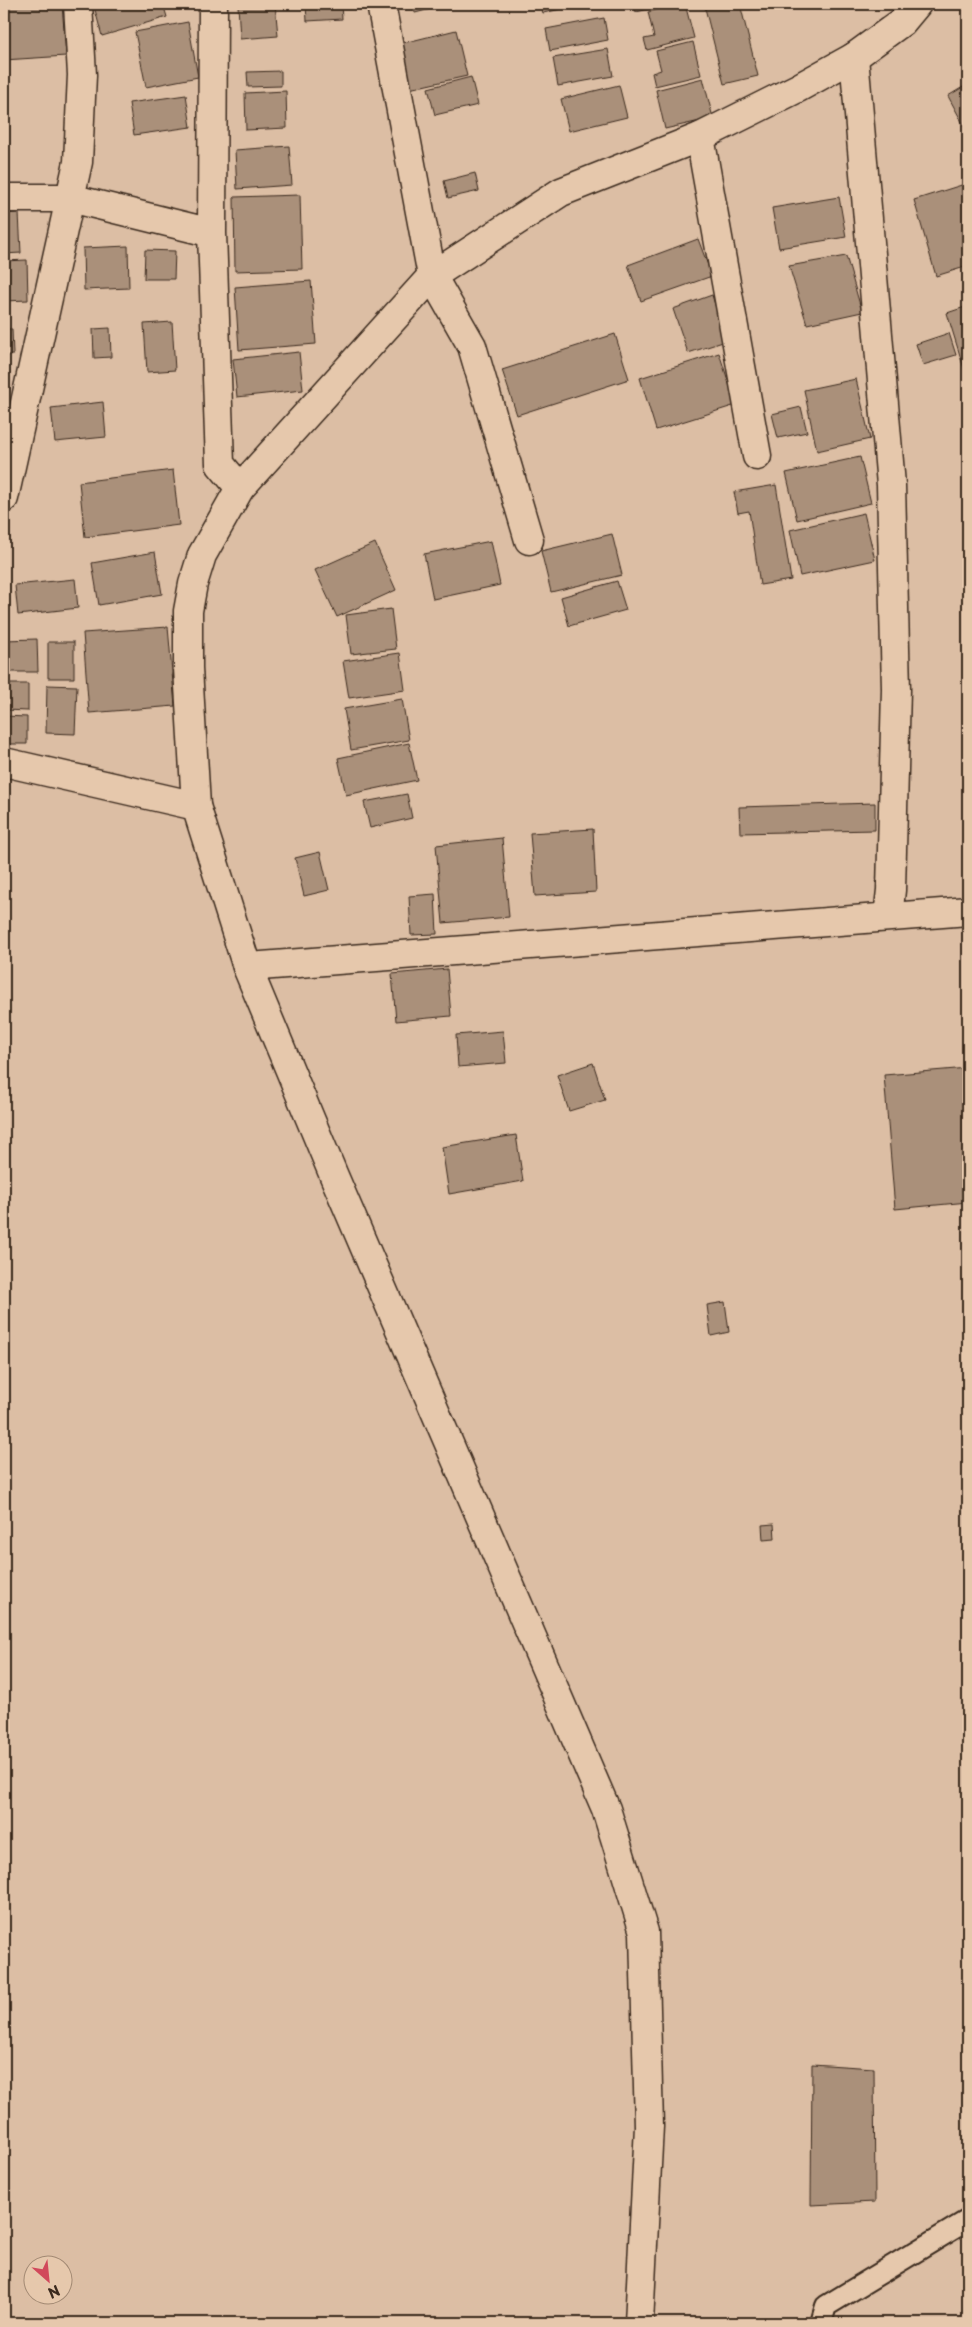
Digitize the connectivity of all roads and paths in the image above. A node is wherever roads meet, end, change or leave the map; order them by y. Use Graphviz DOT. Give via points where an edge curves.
graph roads {
  1 [pos="78,4"];
  2 [pos="213,4"];
  3 [pos="381,4"];
  4 [pos="917,4"];
  5 [pos="854,57"];
  6 [pos="700,137"];
  7 [pos="4,198"];
  8 [pos="70,198"];
  9 [pos="212,233"];
  10 [pos="432,276"];
  11 [pos="757,456"];
  12 [pos="240,488"];
  13 [pos="4,498"];
  14 [pos="529,540"];
  15 [pos="4,762"];
  16 [pos="196,806"];
  17 [pos="968,911"];
  18 [pos="888,917"];
  19 [pos="247,967"];
  20 [pos="968,2220"];
  21 [pos="638,2323"];
  22 [pos="821,2323"];
  1 -- 8 [label="street" via="82,75 78,162"];
  2 -- 9 [label="street"];
  3 -- 10 [label="street"];
  4 -- 5 [label="street" via="902,22"];
  5 -- 6 [label="street"];
  5 -- 18 [label="street" via="891,484 896,689"];
  6 -- 10 [label="street" via="561,192"];
  6 -- 11 [label="street"];
  7 -- 8 [label="street"];
  8 -- 9 [label="street"];
  8 -- 13 [label="street"];
  9 -- 12 [label="street" via="220,464"];
  10 -- 12 [label="street"];
  10 -- 14 [label="street" via="472,346"];
  12 -- 16 [label="street" via="202,555 192,584 188,611"];
  15 -- 16 [label="street"];
  16 -- 19 [label="street"];
  17 -- 18 [label="street"];
  18 -- 19 [label="street"];
  19 -- 21 [label="street" via="606,1809 644,1932 649,2126"];
  20 -- 22 [label="lane" via="826,2306"];
}
